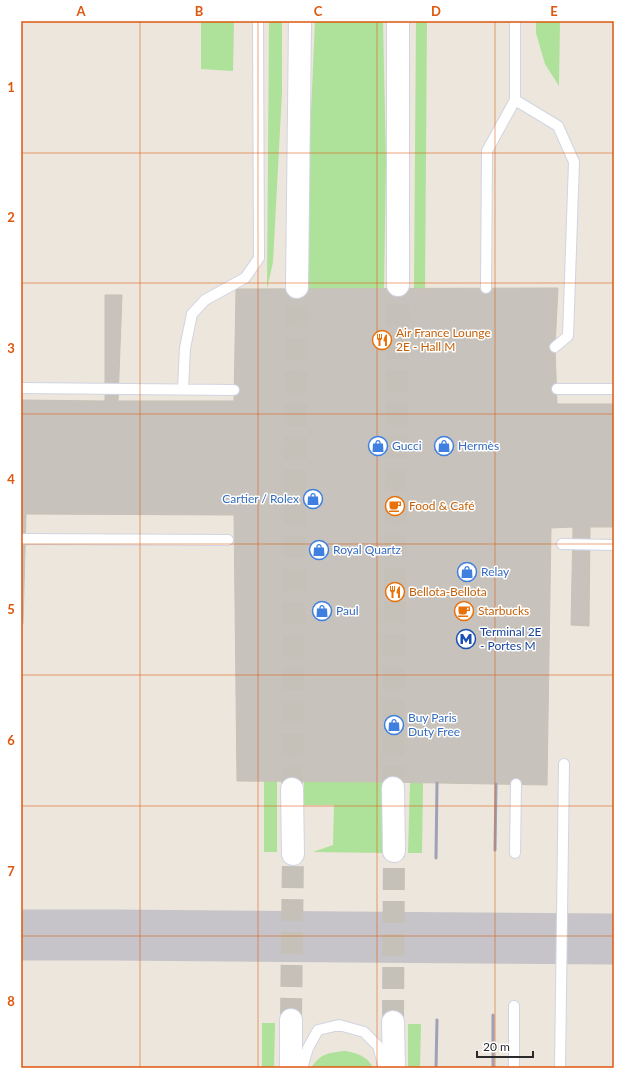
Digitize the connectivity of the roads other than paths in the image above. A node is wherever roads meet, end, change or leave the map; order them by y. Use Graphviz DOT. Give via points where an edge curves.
graph roads {
  1 [pos="258,21"];
  2 [pos="300,21"];
  3 [pos="398,21"];
  4 [pos="515,21"];
  5 [pos="515,100"];
  6 [pos="398,285"];
  7 [pos="297,287"];
  8 [pos="486,288"];
  9 [pos="555,347"];
  10 [pos="21,388"];
  11 [pos="183,389"];
  12 [pos="557,389"];
  13 [pos="614,389"];
  14 [pos="234,390"];
  15 [pos="21,539"];
  16 [pos="228,540"];
  17 [pos="562,544"];
  18 [pos="614,545"];
  19 [pos="564,764"];
  20 [pos="516,784"];
  21 [pos="393,788"];
  22 [pos="292,789"];
  23 [pos="394,851"];
  24 [pos="515,853"];
  25 [pos="293,854"];
  26 [pos="514,1006"];
  27 [pos="291,1020"];
  28 [pos="393,1022"];
  29 [pos="291,1068"];
  30 [pos="302,1068"];
  31 [pos="384,1068"];
  32 [pos="394,1068"];
  33 [pos="514,1068"];
  34 [pos="560,1068"];
  1 -- 11 [label="lane" via="259,258 245,278 204,300 192,314 185,348"];
  2 -- 7 [label="main road"];
  3 -- 6 [label="main road"];
  4 -- 5 [label="lane"];
  5 -- 8 [label="lane" via="486,151"];
  5 -- 9 [label="lane" via="558,126 574,162 568,336"];
  10 -- 11 [label="lane"];
  11 -- 14 [label="lane"];
  12 -- 13 [label="lane"];
  15 -- 16 [label="lane"];
  17 -- 18 [label="lane"];
  19 -- 34 [label="lane"];
  20 -- 24 [label="lane"];
  21 -- 23 [label="main road"];
  22 -- 25 [label="main road"];
  26 -- 33 [label="lane"];
  27 -- 29 [label="main road"];
  28 -- 32 [label="main road"];
  30 -- 31 [label="lane" via="308,1048 318,1030 339,1024 364,1032 374,1041 378,1046"];
}
